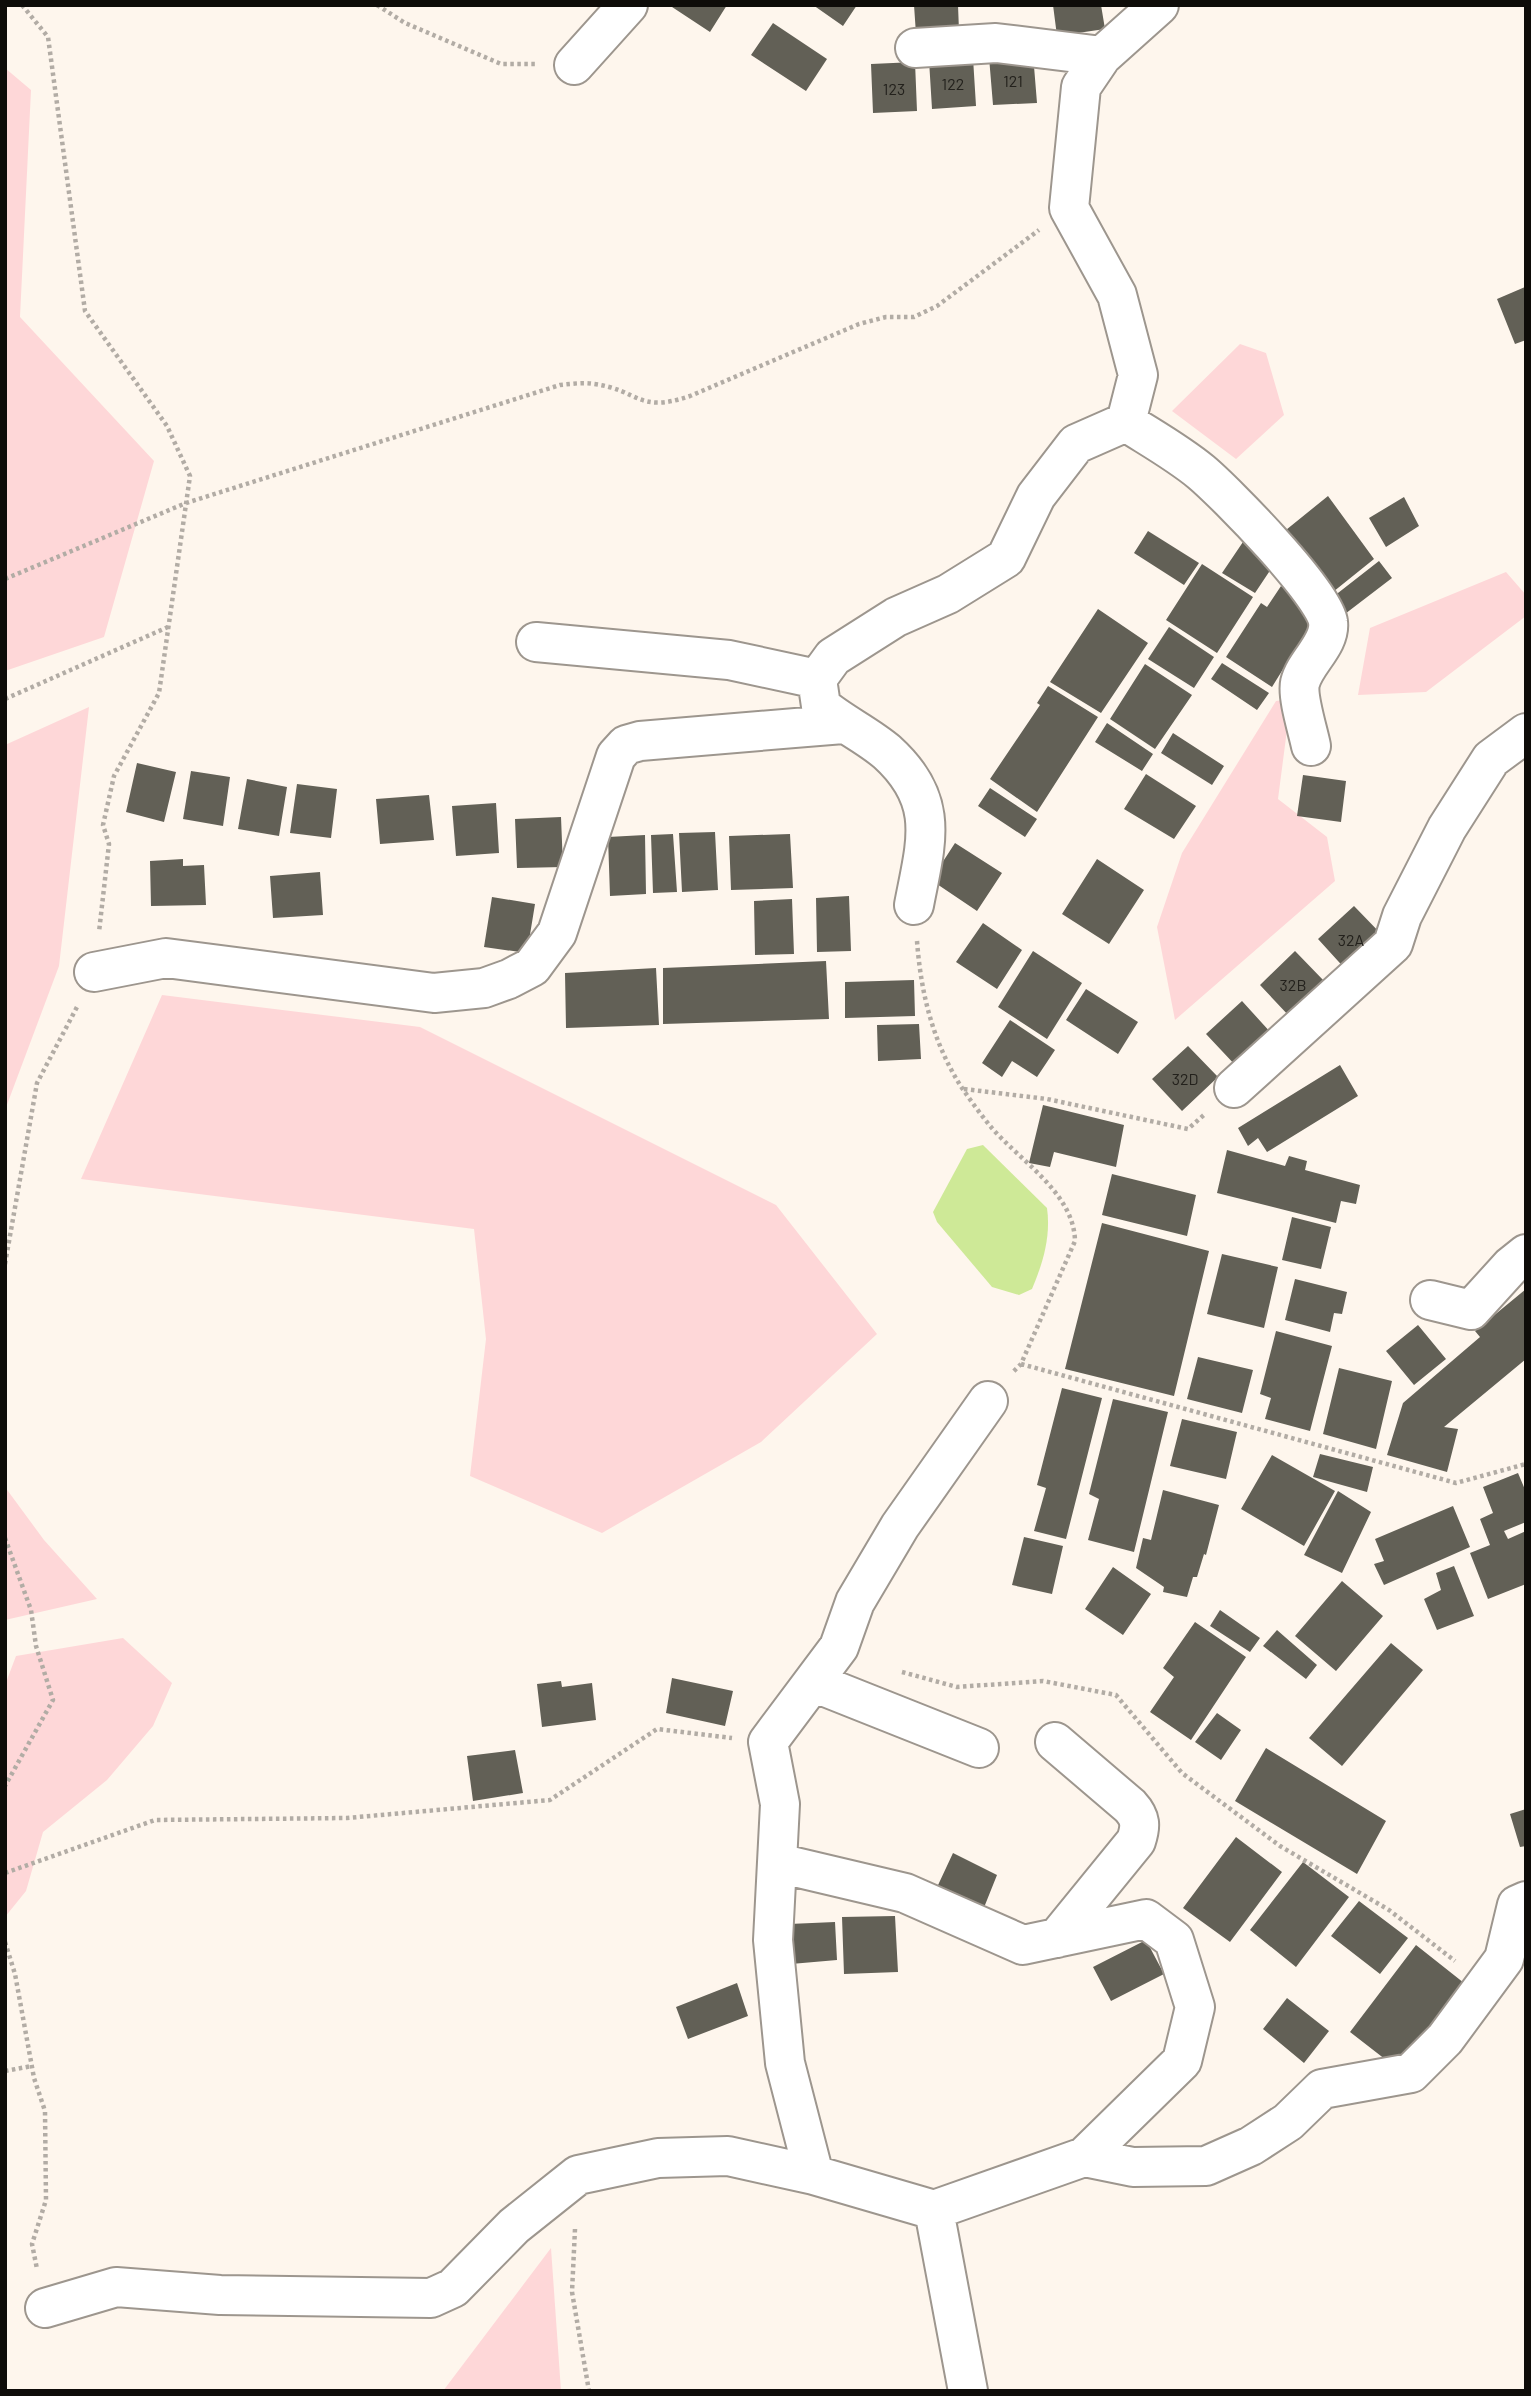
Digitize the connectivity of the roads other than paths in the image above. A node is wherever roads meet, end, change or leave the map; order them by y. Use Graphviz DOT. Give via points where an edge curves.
graph roads {
  1 [pos="628,5"];
  2 [pos="1158,5"];
  3 [pos="915,48"];
  4 [pos="1102,56"];
  5 [pos="574,65"];
  6 [pos="1126,422"];
  7 [pos="536,642"];
  8 [pos="817,679"];
  9 [pos="843,724"];
  10 [pos="1526,733"];
  11 [pos="1311,746"];
  12 [pos="914,905"];
  13 [pos="94,972"];
  14 [pos="1234,1088"];
  15 [pos="1526,1254"];
  16 [pos="1430,1300"];
  17 [pos="988,1401"];
  18 [pos="813,1682"];
  19 [pos="1055,1742"];
  20 [pos="979,1748"];
  21 [pos="778,1863"];
  22 [pos="1526,1901"];
  23 [pos="1057,1938"];
  24 [pos="1084,2157"];
  25 [pos="814,2175"];
  26 [pos="934,2210"];
  27 [pos="45,2308"];
  28 [pos="968,2391"];
  1 -- 5 [label="street"];
  2 -- 4 [label="street"];
  3 -- 4 [label="street" via="996,43"];
  4 -- 6 [label="street" via="1081,87 1069,208 1117,295 1138,375"];
  6 -- 8 [label="street" via="1076,444 1036,496 1006,558 948,594 885,623 833,657"];
  6 -- 11 [label="street" via="1201,472 1247,515 1306,585 1328,620 1328,636 1299,686"];
  7 -- 8 [label="street" via="729,660"];
  8 -- 9 [label="street" via="821,706"];
  9 -- 12 [label="street" via="886,752 919,787 927,835"];
  9 -- 13 [label="street" via="626,745 616,756 557,933 532,967 484,988 434,993 166,958"];
  10 -- 14 [label="street" via="1491,759 1402,916 1393,944"];
  15 -- 16 [label="street" via="1471,1310"];
  17 -- 18 [label="street" via="900,1526 855,1602 839,1647"];
  18 -- 20 [label="street"];
  18 -- 21 [label="street" via="768,1742 780,1804"];
  19 -- 23 [label="street" via="1130,1806 1141,1829"];
  21 -- 23 [label="street" via="905,1893 1023,1945"];
  21 -- 25 [label="street" via="773,1940 785,2063"];
  22 -- 24 [label="street" via="1517,1905 1504,1959 1445,2039 1411,2073 1322,2090 1288,2122 1251,2146 1206,2166 1133,2167"];
  23 -- 24 [label="street" via="1146,1919 1174,1940 1195,2007 1182,2062"];
  24 -- 26 [label="street"];
  25 -- 26 [label="street"];
  25 -- 27 [label="street" via="728,2156 658,2158 578,2175 514,2225 453,2288 431,2298 220,2295 116,2287"];
  26 -- 28 [label="street"];
}
